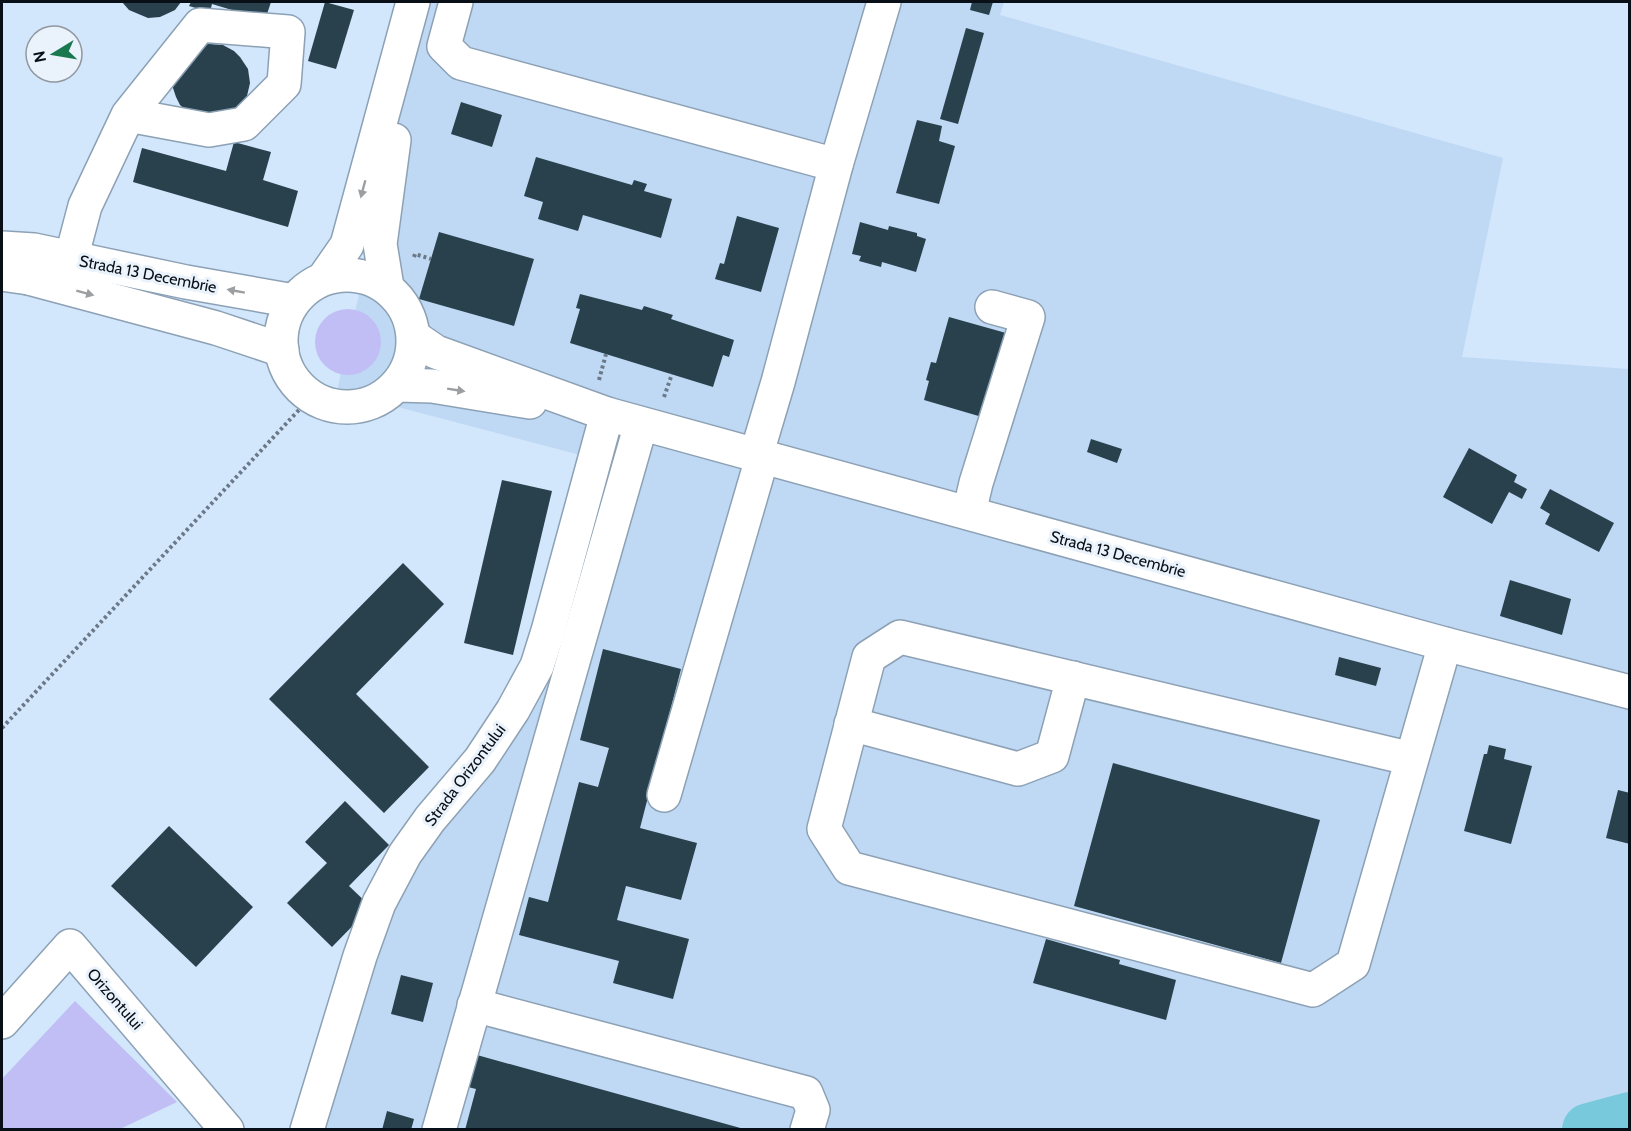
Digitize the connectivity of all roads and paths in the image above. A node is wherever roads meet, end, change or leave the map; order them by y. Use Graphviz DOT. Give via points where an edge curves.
graph roads {
  1 [pos="456,2"];
  2 [pos="884,2"];
  3 [pos="412,6"];
  4 [pos="129,115"];
  5 [pos="836,165"];
  6 [pos="2,233"];
  7 [pos="2,248"];
  8 [pos="71,259"];
  9 [pos="16,267"];
  10 [pos="324,278"];
  11 [pos="387,287"];
  12 [pos="294,301"];
  13 [pos="992,307"];
  14 [pos="414,337"];
  15 [pos="282,350"];
  16 [pos="606,354"];
  17 [pos="672,374"];
  18 [pos="398,385"];
  19 [pos="311,397"];
  20 [pos="601,401"];
  21 [pos="652,412"];
  22 [pos="759,457"];
  23 [pos="969,513"];
  24 [pos="1445,644"];
  25 [pos="1074,678"];
  26 [pos="1629,687"];
  27 [pos="851,724"];
  28 [pos="2,728"];
  29 [pos="1412,759"];
  30 [pos="664,795"];
  31 [pos="474,1005"];
  32 [pos="2,1022"];
  33 [pos="227,1130"];
  34 [pos="307,1130"];
  35 [pos="439,1130"];
  36 [pos="807,1130"];
  1 -- 5 [label="main road" via="444,46 461,63"];
  2 -- 5 [label="main road"];
  3 -- 10 [label="main road, one-way" via="347,245"];
  3 -- 11 [label="main road" via="380,244"];
  4 -- 4 [label="main road" via="200,25 288,32 284,84 244,124 209,130"];
  4 -- 8 [label="main road" via="85,206"];
  5 -- 22 [label="main road"];
  6 -- 9 [label="main road"];
  7 -- 9 [label="main road, Strada 13 Decembrie"];
  8 -- 9 [label="main road, Strada 13 Decembrie"];
  12 -- 8 [label="main road, Strada 13 Decembrie, one-way"];
  9 -- 15 [label="main road, Strada 13 Decembrie, one-way"];
  10 -- 11 [label="main road" via="357,275"];
  10 -- 12 [label="main road" via="307,287"];
  11 -- 14 [label="main road" via="401,301"];
  12 -- 15 [label="main road" via="281,333"];
  13 -- 23 [label="main road" via="1028,317"];
  14 -- 18 [label="main road" via="407,370"];
  14 -- 20 [label="main road, Strada 13 Decembrie" via="436,352"];
  15 -- 19 [label="main road" via="287,368"];
  16 -- 20 [label="path"];
  17 -- 21 [label="path"];
  18 -- 19 [label="main road" via="366,405 347,408"];
  18 -- 20 [label="main road, Strada 13 Decembrie, one-way"];
  19 -- 28 [label="path"];
  20 -- 21 [label="main road, Strada 13 Decembrie"];
  20 -- 34 [label="main road, Strada Orizontului" via="537,666 480,760 405,854 379,903"];
  21 -- 22 [label="main road, Strada 13 Decembrie"];
  21 -- 31 [label="main road"];
  22 -- 23 [label="main road, Strada 13 Decembrie"];
  22 -- 30 [label="main road"];
  23 -- 24 [label="main road, Strada 13 Decembrie"];
  24 -- 26 [label="main road, Strada 13 Decembrie"];
  24 -- 29 [label="main road"];
  25 -- 27 [label="main road" via="900,637 869,657"];
  25 -- 27 [label="main road" via="1052,756 1018,769"];
  25 -- 29 [label="main road"];
  27 -- 29 [label="main road" via="824,829 849,868 1313,990 1353,964"];
  31 -- 35 [label="main road"];
  31 -- 36 [label="main road" via="806,1093 813,1110"];
  32 -- 33 [label="main road, Orizontului" via="70,946"];
}
